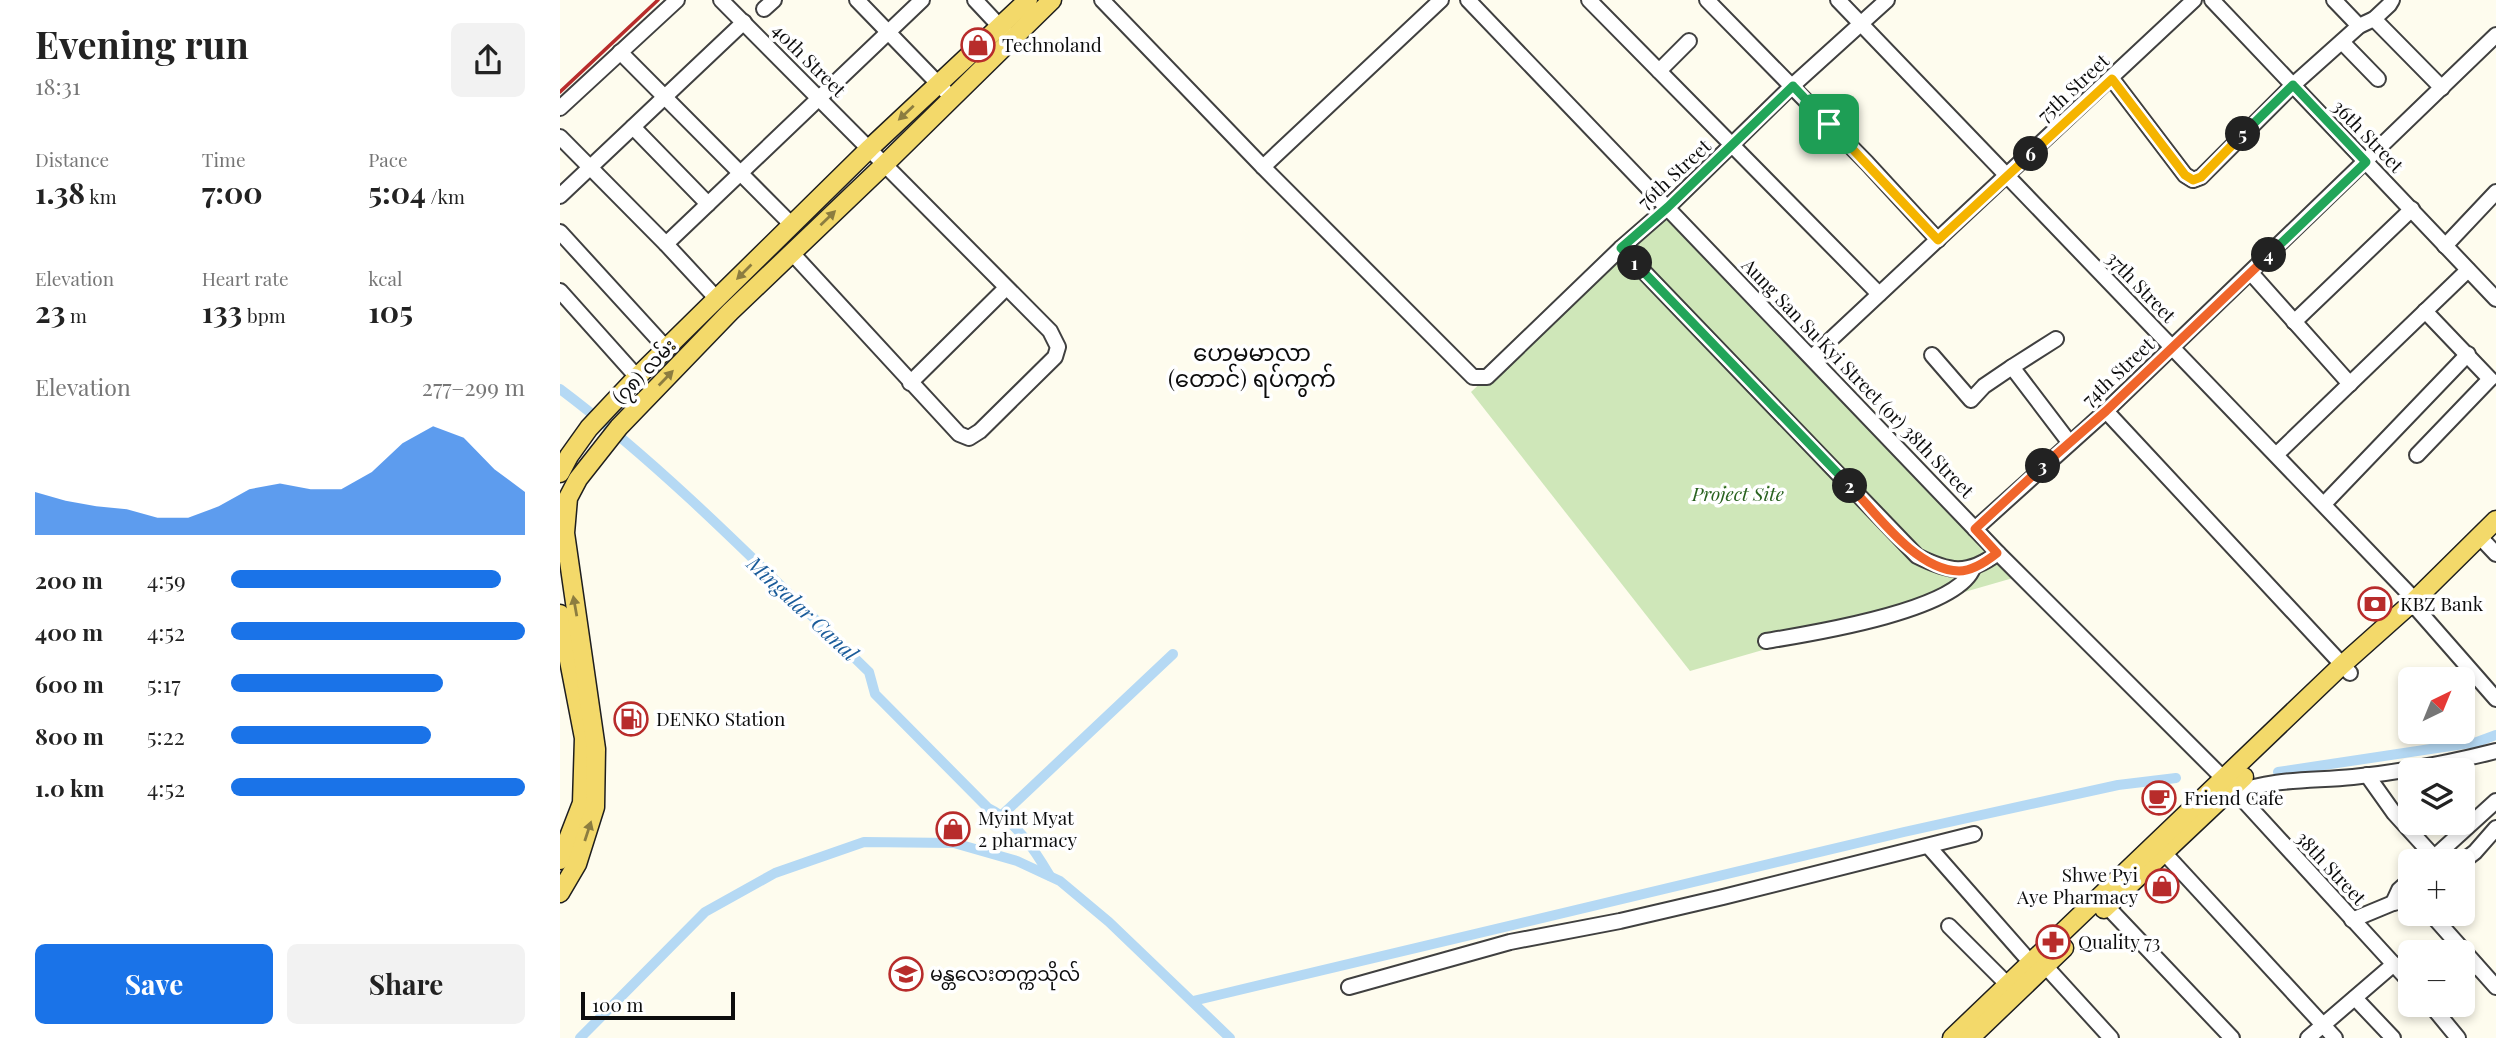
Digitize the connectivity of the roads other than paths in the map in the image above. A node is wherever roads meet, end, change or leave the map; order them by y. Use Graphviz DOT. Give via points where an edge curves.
graph roads {
  1 [pos="677,0"];
  2 [pos="721,0"];
  3 [pos="857,0"];
  4 [pos="922,0"];
  5 [pos="975,0"];
  6 [pos="1028,0"];
  7 [pos="1052,0"];
  8 [pos="1102,0"];
  9 [pos="1441,0"];
  10 [pos="1468,0"];
  11 [pos="1589,0"];
  12 [pos="1707,0"];
  13 [pos="1838,0"];
  14 [pos="1887,0"];
  15 [pos="2194,0"];
  16 [pos="2212,0"];
  17 [pos="2334,0"];
  18 [pos="2392,0"];
  19 [pos="2374,19"];
  20 [pos="744,22"];
  21 [pos="1860,23"];
  22 [pos="2359,26"];
  23 [pos="889,32"];
  24 [pos="1006,33"];
  25 [pos="2496,35"];
  26 [pos="1689,41"];
  27 [pos="2342,41"];
  28 [pos="620,52"];
  29 [pos="1659,71"];
  30 [pos="2112,79"];
  31 [pos="2378,79"];
  32 [pos="938,83"];
  33 [pos="2293,85"];
  34 [pos="1793,86"];
  35 [pos="2442,88"];
  36 [pos="666,96"];
  37 [pos="820,98"];
  38 [pos="952,98"];
  39 [pos="560,108"];
  40 [pos="633,127"];
  41 [pos="560,137"];
  42 [pos="1733,145"];
  43 [pos="870,148"];
  44 [pos="2366,162"];
  45 [pos="885,164"];
  46 [pos="591,166"];
  47 [pos="1263,167"];
  48 [pos="742,174"];
  49 [pos="2007,176"];
  50 [pos="2496,192"];
  51 [pos="560,196"];
  52 [pos="708,204"];
  53 [pos="1668,207"];
  54 [pos="2412,209"];
  55 [pos="791,224"];
  56 [pos="560,232"];
  57 [pos="1938,240"];
  58 [pos="666,244"];
  59 [pos="2445,246"];
  60 [pos="1621,248"];
  61 [pos="792,253"];
  62 [pos="2468,270"];
  63 [pos="2251,273"];
  64 [pos="1006,288"];
  65 [pos="560,291"];
  66 [pos="1879,294"];
  67 [pos="717,299"];
  68 [pos="2496,299"];
  69 [pos="2426,311"];
  70 [pos="2294,323"];
  71 [pos="2056,339"];
  72 [pos="2172,347"];
  73 [pos="666,348"];
  74 [pos="2468,354"];
  75 [pos="1932,355"];
  76 [pos="1812,357"];
  77 [pos="2012,367"];
  78 [pos="637,376"];
  79 [pos="909,383"];
  80 [pos="2350,384"];
  81 [pos="2106,411"];
  82 [pos="2069,442"];
  83 [pos="565,451"];
  84 [pos="2277,454"];
  85 [pos="2417,455"];
  86 [pos="560,473"];
  87 [pos="564,496"];
  88 [pos="2324,504"];
  89 [pos="2496,520"];
  90 [pos="1975,529"];
  91 [pos="2490,543"];
  92 [pos="1997,553"];
  93 [pos="1973,568"];
  94 [pos="2416,605"];
  95 [pos="560,614"];
  96 [pos="1766,641"];
  97 [pos="2346,669"];
  98 [pos="2496,699"];
  99 [pos="2496,751"];
  100 [pos="2367,775"];
  101 [pos="2231,787"];
  102 [pos="2496,801"];
  103 [pos="2492,832"];
  104 [pos="1974,834"];
  105 [pos="1929,847"];
  106 [pos="2160,849"];
  107 [pos="2424,849"];
  108 [pos="2443,849"];
  109 [pos="2475,851"];
  110 [pos="2496,852"];
  111 [pos="560,860"];
  112 [pos="2398,892"];
  113 [pos="560,893"];
  114 [pos="2103,902"];
  115 [pos="2398,902"];
  116 [pos="2393,903"];
  117 [pos="2352,920"];
  118 [pos="1949,926"];
  119 [pos="2442,926"];
  120 [pos="2038,962"];
  121 [pos="2394,964"];
  122 [pos="2476,965"];
  123 [pos="2398,968"];
  124 [pos="2008,985"];
  125 [pos="1349,986"];
  126 [pos="2496,987"];
  127 [pos="2355,998"];
  128 [pos="2441,1017"];
  129 [pos="2323,1025"];
  130 [pos="1978,1031"];
  131 [pos="1952,1038"];
  132 [pos="2111,1038"];
  133 [pos="2232,1038"];
  134 [pos="2308,1038"];
  135 [pos="2335,1038"];
  136 [pos="2393,1038"];
  137 [pos="2458,1038"];
  1 -- 28 [label="street"];
  2 -- 20 [label="street, 40th Street"];
  3 -- 23 [label="street"];
  4 -- 23 [label="street"];
  5 -- 24 [label="street"];
  6 -- 24 [label="main road, (၇၈) လမ်း"];
  7 -- 24 [label="main road, (၇၈) လမ်း"];
  8 -- 47 [label="street"];
  9 -- 47 [label="street"];
  10 -- 53 [label="street, Aung San Su Kyi Street (or) 38th Street"];
  11 -- 29 [label="street"];
  12 -- 34 [label="street"];
  13 -- 21 [label="street, 37th Street"];
  14 -- 21 [label="street, 76th Street"];
  15 -- 30 [label="street, 75th Street"];
  16 -- 33 [label="street, 36th Street"];
  17 -- 22 [label="street"];
  18 -- 19 [label="street"];
  19 -- 22 [label="street"];
  19 -- 35 [label="street"];
  20 -- 36 [label="street"];
  20 -- 37 [label="street, 40th Street"];
  21 -- 34 [label="street, 76th Street"];
  21 -- 49 [label="street, 37th Street"];
  22 -- 27 [label="street"];
  23 -- 32 [label="street"];
  23 -- 37 [label="street"];
  24 -- 32 [label="main road, (၇၈) လမ်း"];
  24 -- 38 [label="main road, (၇၈) လမ်း"];
  25 -- 35 [label="street, 74th Street"];
  26 -- 29 [label="street"];
  27 -- 31 [label="street"];
  27 -- 33 [label="street"];
  28 -- 36 [label="street"];
  28 -- 39 [label="street"];
  29 -- 42 [label="street"];
  30 -- 33 [label="street" via="2193,180"];
  30 -- 49 [label="street, 75th Street"];
  32 -- 38 [label="street"];
  32 -- 43 [label="main road, (၇၈) လမ်း, one-way"];
  33 -- 44 [label="street, 36th Street"];
  34 -- 42 [label="street, 76th Street"];
  34 -- 57 [label="street"];
  35 -- 44 [label="street, 74th Street"];
  36 -- 40 [label="street"];
  36 -- 48 [label="street"];
  37 -- 43 [label="street, 40th Street"];
  37 -- 48 [label="street"];
  38 -- 45 [label="main road, (၇၈) လမ်း"];
  40 -- 46 [label="street"];
  40 -- 52 [label="street"];
  41 -- 46 [label="street"];
  42 -- 53 [label="street, 76th Street"];
  42 -- 66 [label="street"];
  43 -- 45 [label="street, 40th Street"];
  43 -- 55 [label="main road, (၇၈) လမ်း"];
  44 -- 54 [label="street, 36th Street"];
  44 -- 63 [label="street, 74th Street"];
  61 -- 45 [label="main road, (၇၈) လမ်း, one-way"];
  45 -- 64 [label="street, 40th Street"];
  46 -- 51 [label="street"];
  46 -- 58 [label="street"];
  47 -- 60 [label="street, 76th Street" via="1473,377 1487,377"];
  48 -- 52 [label="street"];
  48 -- 55 [label="street"];
  49 -- 57 [label="street, 75th Street"];
  49 -- 72 [label="street, 37th Street"];
  50 -- 59 [label="street"];
  52 -- 58 [label="street"];
  53 -- 60 [label="street, 76th Street"];
  53 -- 76 [label="street, Aung San Su Kyi Street (or) 38th Street"];
  54 -- 59 [label="street, 36th Street"];
  54 -- 70 [label="street"];
  55 -- 67 [label="main road, (၇၈) လမ်း, one-way"];
  56 -- 73 [label="street"];
  57 -- 66 [label="street, 75th Street"];
  58 -- 67 [label="street"];
  59 -- 62 [label="street, 36th Street"];
  60 -- 93 [label="street" via="1917,556 1959,571"];
  61 -- 79 [label="street"];
  87 -- 61 [label="main road, (၇၈) လမ်း, one-way" via="619,427"];
  62 -- 68 [label="street, 36th Street"];
  62 -- 69 [label="street"];
  63 -- 70 [label="street"];
  63 -- 72 [label="street, 74th Street"];
  64 -- 79 [label="street"];
  64 -- 79 [label="street, 40th Street" via="1050,331 1058,347 1055,357 999,413 969,438 958,435"];
  65 -- 78 [label="street"];
  66 -- 76 [label="street, 75th Street"];
  67 -- 73 [label="main road, (၇၈) လမ်း"];
  69 -- 74 [label="street"];
  69 -- 80 [label="street"];
  70 -- 80 [label="street"];
  71 -- 77 [label="street"];
  72 -- 81 [label="street, 74th Street"];
  72 -- 84 [label="street, 37th Street"];
  73 -- 78 [label="main road, (၇၈) လမ်း"];
  74 -- 85 [label="street" via="2490,376 2489,382"];
  74 -- 88 [label="street"];
  75 -- 77 [label="street" via="1971,400"];
  76 -- 90 [label="street, Aung San Su Kyi Street (or) 38th Street"];
  77 -- 82 [label="street"];
  78 -- 83 [label="main road, (၇၈) လမ်း"];
  80 -- 84 [label="street"];
  81 -- 82 [label="street, 74th Street"];
  81 -- 97 [label="street"];
  82 -- 90 [label="street, 74th Street"];
  83 -- 86 [label="main road, (၇၈) လမ်း"];
  84 -- 88 [label="street, 37th Street"];
  113 -- 87 [label="main road, (၇၈) လမ်း, one-way" via="577,864 596,800 596,749 565,533"];
  88 -- 94 [label="street, 37th Street"];
  89 -- 91 [label="main road"];
  90 -- 92 [label="street, Aung San Su Kyi Street (or) 38th Street"];
  91 -- 94 [label="main road"];
  92 -- 93 [label="street"];
  92 -- 101 [label="street, Aung San Su Kyi Street (or) 38th Street"];
  93 -- 96 [label="street" via="1970,576 1947,592 1910,609 1845,628"];
  94 -- 97 [label="main road"];
  94 -- 98 [label="street, 37th Street"];
  95 -- 111 [label="main road" via="584,737 582,803"];
  97 -- 101 [label="main road"];
  99 -- 100 [label="street"];
  100 -- 101 [label="street"];
  100 -- 107 [label="street"];
  101 -- 106 [label="main road"];
  101 -- 117 [label="street, 38th Street"];
  102 -- 108 [label="street"];
  103 -- 109 [label="street"];
  103 -- 110 [label="street"];
  104 -- 105 [label="street"];
  105 -- 120 [label="street"];
  105 -- 125 [label="street" via="1620,921 1510,942"];
  106 -- 114 [label="main road"];
  106 -- 129 [label="street"];
  112 -- 116 [label="street"];
  114 -- 120 [label="main road"];
  114 -- 133 [label="street"];
  115 -- 116 [label="street"];
  116 -- 117 [label="street"];
  117 -- 121 [label="street, 38th Street"];
  118 -- 124 [label="street"];
  119 -- 122 [label="street"];
  120 -- 124 [label="main road"];
  120 -- 130 [label="main road"];
  120 -- 132 [label="street"];
  121 -- 123 [label="street, 38th Street"];
  121 -- 127 [label="street"];
  122 -- 126 [label="street"];
  124 -- 130 [label="main road"];
  127 -- 129 [label="street"];
  127 -- 136 [label="street"];
  128 -- 137 [label="street"];
  129 -- 134 [label="street"];
  129 -- 135 [label="street"];
  130 -- 131 [label="main road"];
}
